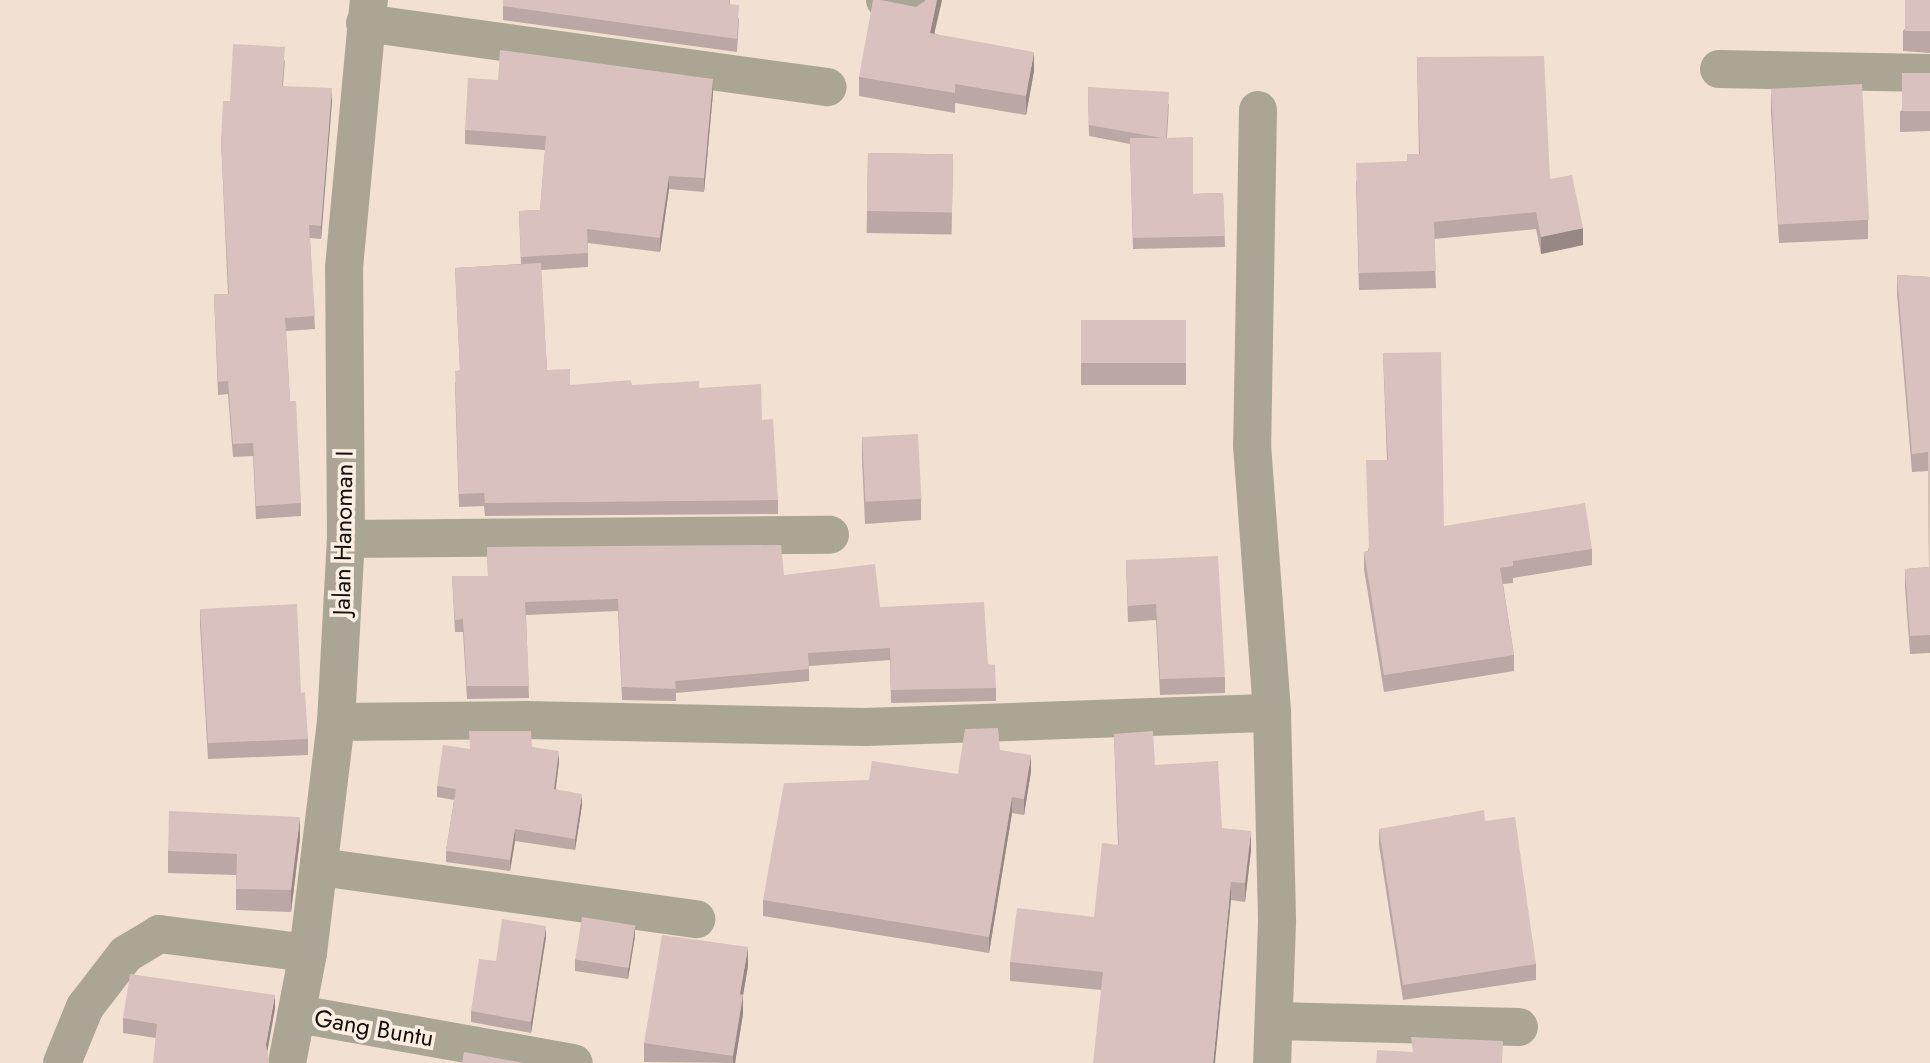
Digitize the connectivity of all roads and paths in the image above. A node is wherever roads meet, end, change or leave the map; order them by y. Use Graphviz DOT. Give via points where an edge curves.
graph roads {
  1 [pos="367,12"];
  2 [pos="1718,69"];
  3 [pos="1930,73"];
  4 [pos="828,87"];
  5 [pos="1258,110"];
  6 [pos="830,535"];
  7 [pos="346,539"];
  8 [pos="1272,713"];
  9 [pos="336,722"];
  10 [pos="320,867"];
  11 [pos="696,919"];
  12 [pos="308,953"];
  13 [pos="298,1014"];
  14 [pos="1274,1021"];
  15 [pos="1519,1027"];
  16 [pos="62,1063"];
  17 [pos="286,1063"];
  18 [pos="574,1063"];
  19 [pos="1272,1063"];
  1 -- 4 [label="street"];
  1 -- 7 [label="street, Jalan Hanoman I" via="344,268"];
  2 -- 3 [label="street"];
  5 -- 8 [label="street" via="1252,445"];
  6 -- 7 [label="street"];
  7 -- 9 [label="street, Jalan Hanoman I"];
  8 -- 9 [label="street" via="865,727 525,720"];
  8 -- 14 [label="street"];
  9 -- 10 [label="street, Jalan Hanoman I"];
  10 -- 11 [label="street"];
  10 -- 12 [label="street, Jalan Hanoman I"];
  12 -- 13 [label="street, Jalan Hanoman I"];
  12 -- 16 [label="street" via="159,934 125,954 85,1007"];
  13 -- 17 [label="street, Jalan Hanoman I"];
  13 -- 18 [label="street, Gang Buntu"];
  14 -- 15 [label="street"];
  14 -- 19 [label="street"];
}
